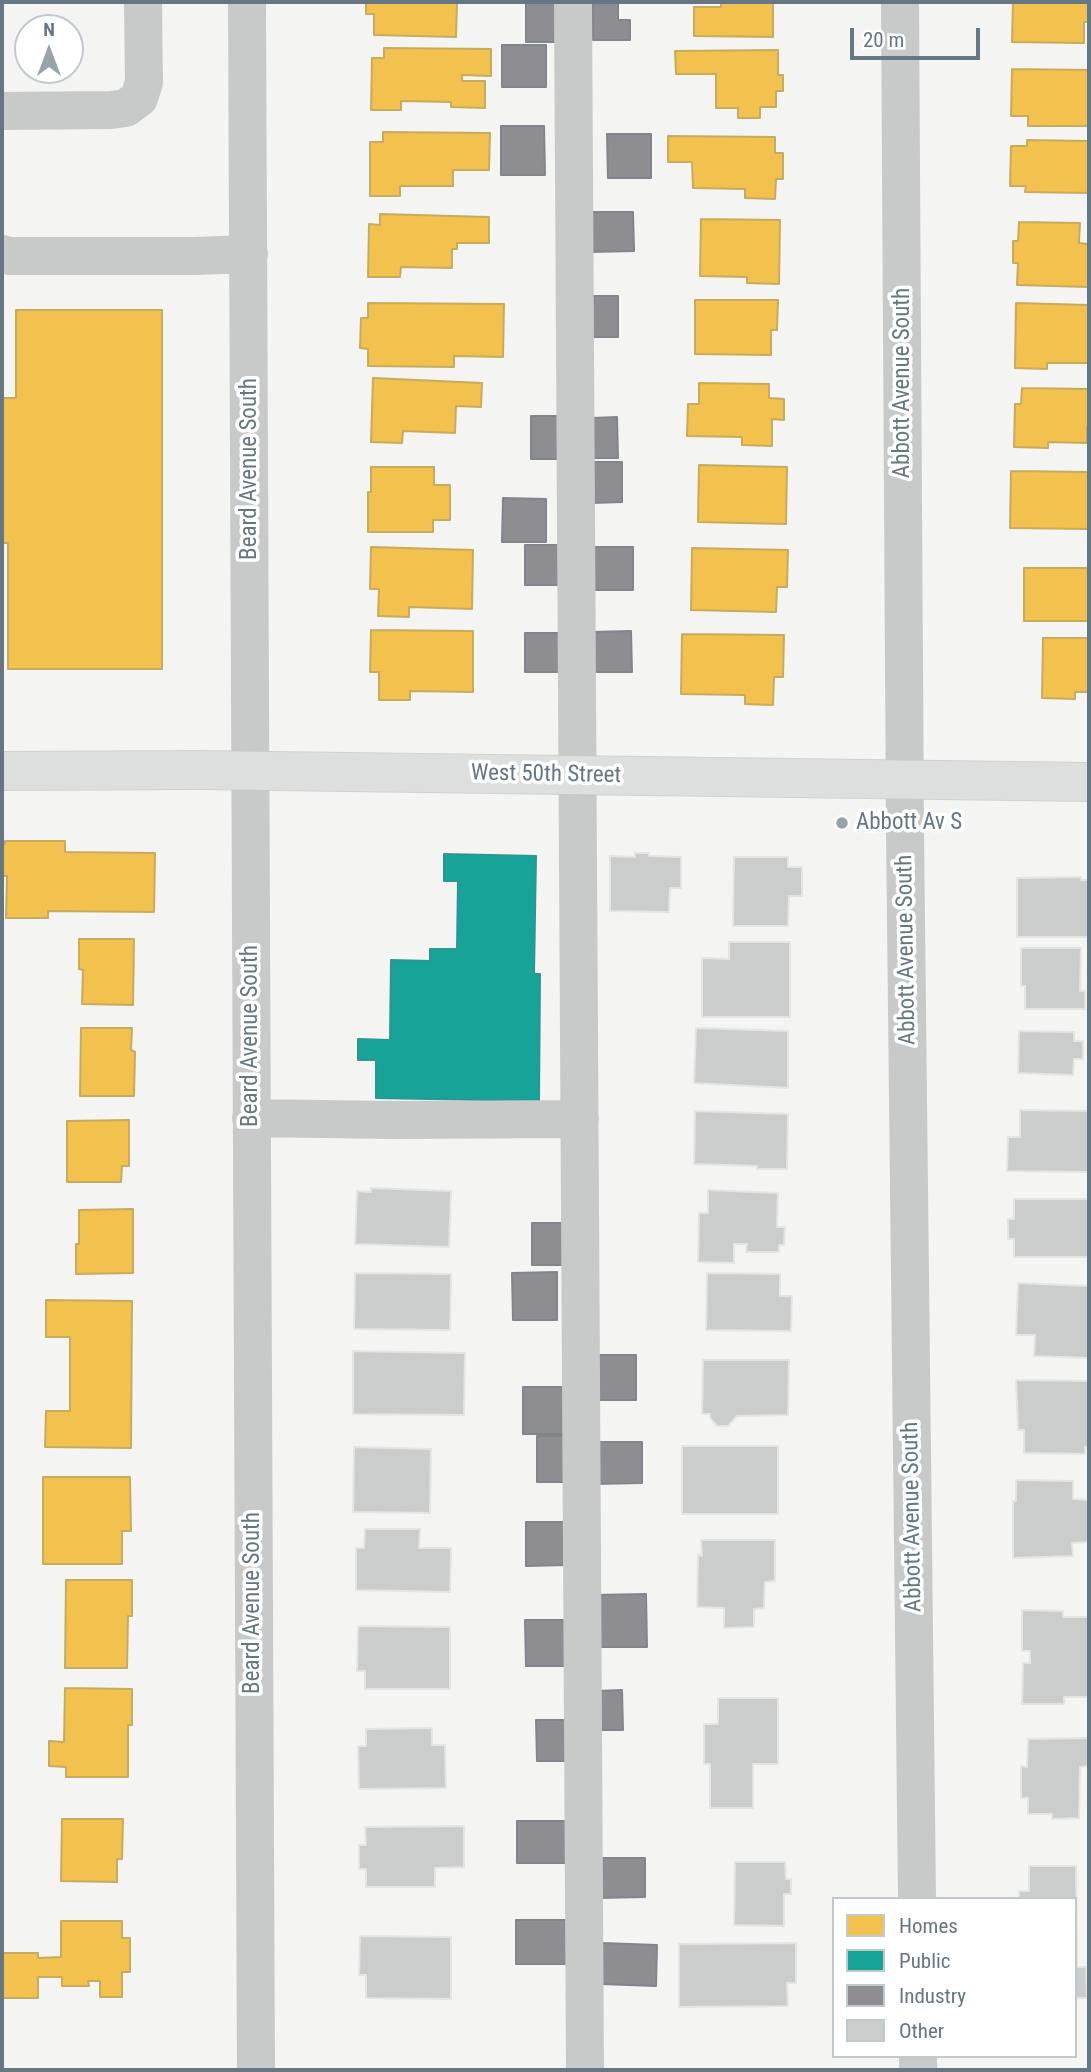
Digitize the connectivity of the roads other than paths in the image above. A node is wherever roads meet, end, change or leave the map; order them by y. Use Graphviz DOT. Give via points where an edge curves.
graph roads {
  1 [pos="143,2"];
  2 [pos="247,2"];
  3 [pos="573,2"];
  4 [pos="900,2"];
  5 [pos="2,111"];
  6 [pos="2,254"];
  7 [pos="248,254"];
  8 [pos="2,771"];
  9 [pos="251,771"];
  10 [pos="577,775"];
  11 [pos="905,780"];
  12 [pos="1089,782"];
  13 [pos="251,1118"];
  14 [pos="580,1119"];
  15 [pos="917,1897"];
  16 [pos="256,2070"];
  17 [pos="585,2070"];
  1 -- 5 [label="street" via="144,82 139,98 126,108 110,110"];
  2 -- 7 [label="street, Beard Avenue South"];
  3 -- 10 [label="street"];
  4 -- 11 [label="street, Abbott Avenue South"];
  6 -- 7 [label="street"];
  7 -- 9 [label="street, Beard Avenue South"];
  8 -- 9 [label="main road, West 50th Street"];
  9 -- 10 [label="main road, West 50th Street"];
  9 -- 13 [label="street, Beard Avenue South"];
  10 -- 11 [label="main road, West 50th Street"];
  10 -- 14 [label="street"];
  11 -- 12 [label="main road, West 50th Street"];
  11 -- 15 [label="street, Abbott Avenue South"];
  13 -- 14 [label="street"];
  13 -- 16 [label="street, Beard Avenue South"];
  14 -- 17 [label="street"];
}
